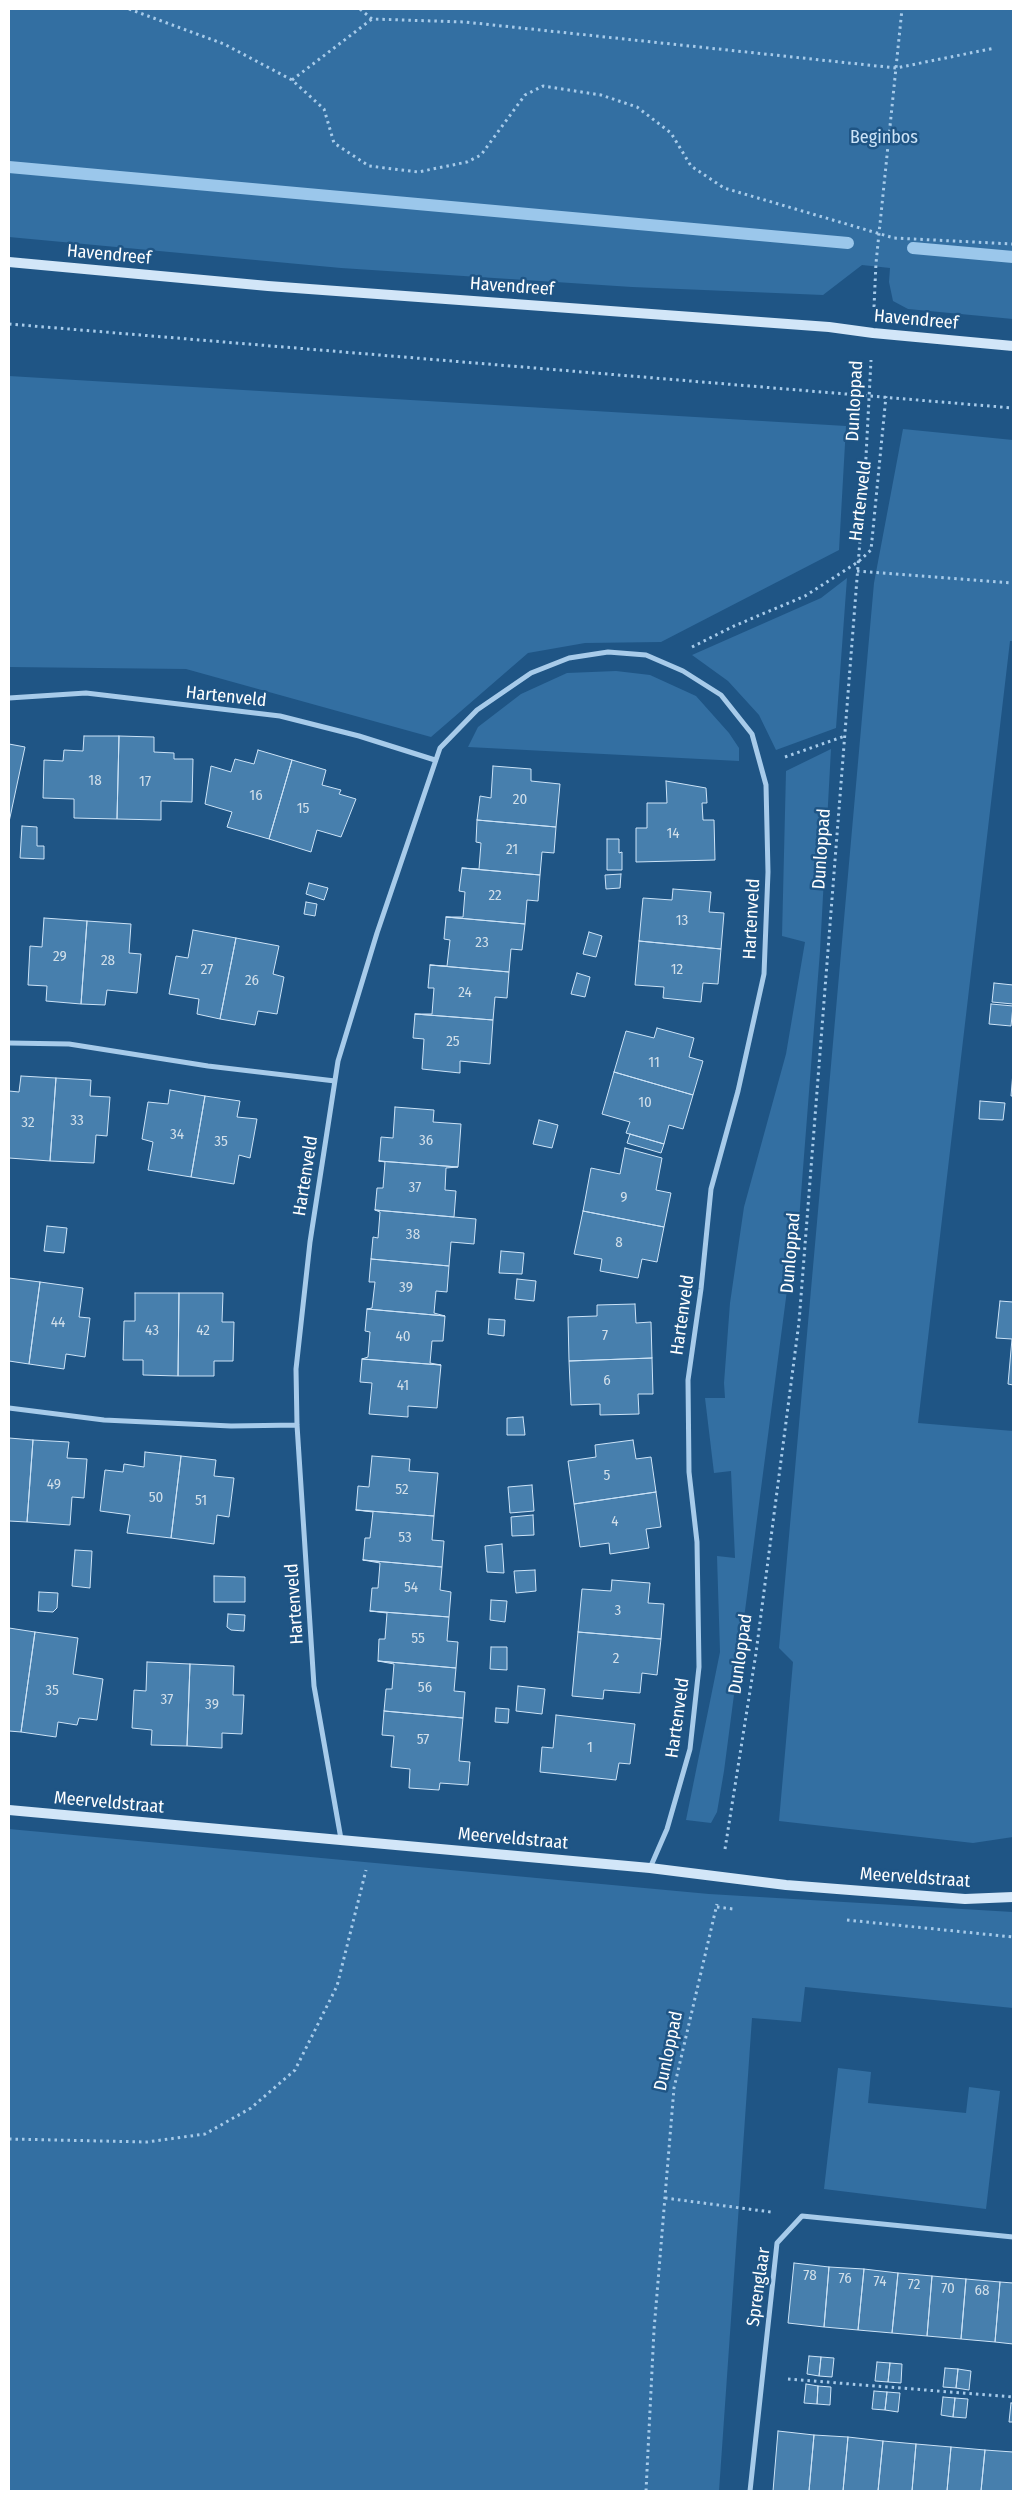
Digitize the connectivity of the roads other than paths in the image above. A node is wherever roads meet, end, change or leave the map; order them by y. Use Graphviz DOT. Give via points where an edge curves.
graph roads {
  1 [pos="9,262"];
  2 [pos="1013,346"];
  3 [pos="9,698"];
  4 [pos="435,760"];
  5 [pos="9,1043"];
  6 [pos="335,1082"];
  7 [pos="9,1408"];
  8 [pos="297,1425"];
  9 [pos="9,1810"];
  10 [pos="341,1839"];
  11 [pos="650,1868"];
  12 [pos="1013,1897"];
  13 [pos="1013,2237"];
  14 [pos="750,2491"];
  1 -- 2 [label="street, Havendreef" via="268,286 829,327"];
  3 -- 4 [label="street, Hartenveld" via="86,694 280,716"];
  4 -- 6 [label="street, Hartenveld" via="377,933 338,1061"];
  4 -- 11 [label="street, Hartenveld" via="440,748 470,716 503,690 531,673 569,658 608,652 646,655 683,671 721,695 752,734 766,785 768,872 764,974 738,1091 711,1189 688,1380 689,1472 697,1542 699,1667 690,1749 667,1829"];
  5 -- 6 [label="street" via="69,1044"];
  6 -- 8 [label="street, Hartenveld" via="310,1242 297,1360"];
  7 -- 8 [label="street" via="104,1420 231,1426"];
  8 -- 10 [label="street, Hartenveld" via="314,1686"];
  9 -- 10 [label="street, Meerveldstraat"];
  10 -- 11 [label="street, Meerveldstraat"];
  11 -- 12 [label="street, Meerveldstraat" via="786,1885 965,1899"];
  13 -- 14 [label="street, Sprenglaar" via="802,2216 777,2243"];
}
